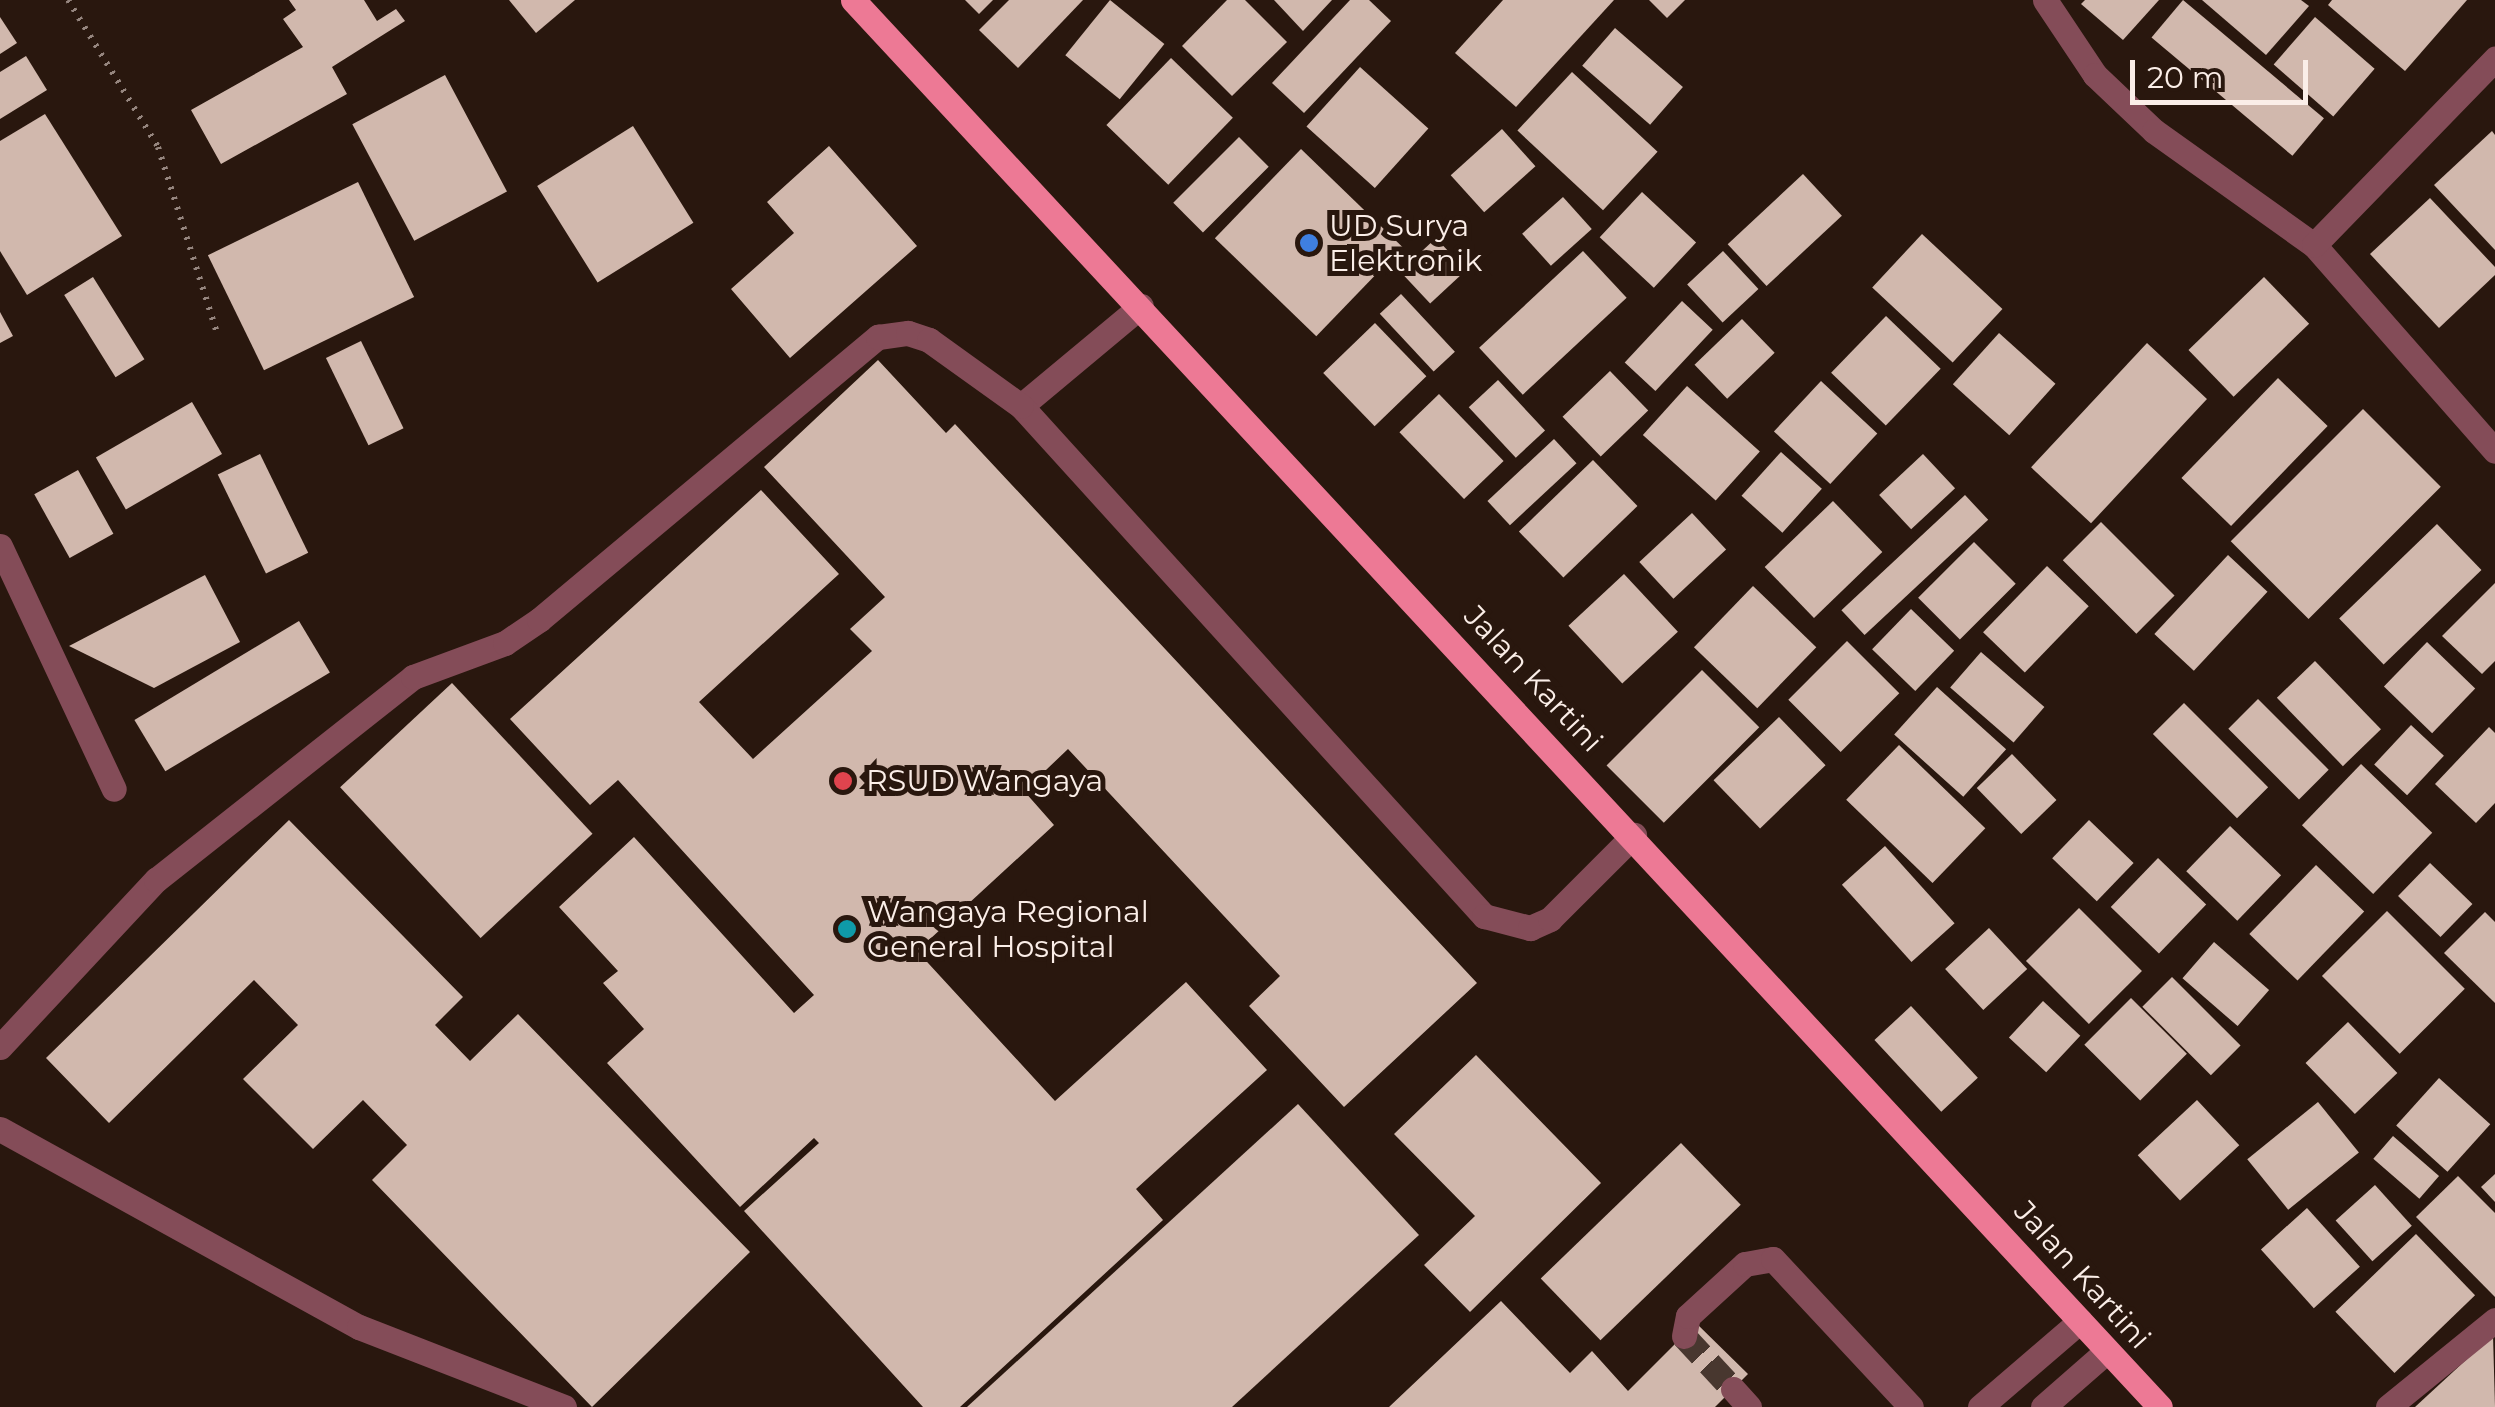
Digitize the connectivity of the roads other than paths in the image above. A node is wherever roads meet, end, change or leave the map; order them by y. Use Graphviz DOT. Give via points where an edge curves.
graph roads {
  1 [pos="853,0"];
  2 [pos="2045,0"];
  3 [pos="2495,60"];
  4 [pos="2314,245"];
  5 [pos="1142,306"];
  6 [pos="1021,406"];
  7 [pos="2495,451"];
  8 [pos="0,546"];
  9 [pos="114,788"];
  10 [pos="1634,836"];
  11 [pos="0,1047"];
  12 [pos="0,1129"];
  13 [pos="2495,1320"];
  14 [pos="2080,1321"];
  15 [pos="1684,1336"];
  16 [pos="2108,1351"];
  17 [pos="564,1407"];
  18 [pos="1911,1407"];
  19 [pos="1980,1407"];
  20 [pos="2044,1407"];
  21 [pos="2160,1407"];
  22 [pos="2388,1407"];
  1 -- 5 [label="main road, Jalan Kartini"];
  2 -- 4 [label="street" via="2095,75 2154,131"];
  3 -- 4 [label="street"];
  4 -- 7 [label="street"];
  5 -- 6 [label="street"];
  5 -- 10 [label="main road, Jalan Kartini"];
  6 -- 10 [label="street" via="1484,916 1530,928 1550,919"];
  6 -- 11 [label="street" via="929,340 908,333 878,337 539,620 505,642 413,677 156,880"];
  8 -- 9 [label="street"];
  10 -- 14 [label="main road, Jalan Kartini"];
  12 -- 17 [label="street" via="359,1327"];
  13 -- 22 [label="street"];
  14 -- 16 [label="main road, Jalan Kartini"];
  14 -- 19 [label="street"];
  15 -- 18 [label="street" via="1688,1316 1745,1264 1773,1259"];
  16 -- 20 [label="street"];
  16 -- 21 [label="main road, Jalan Kartini"];
}
